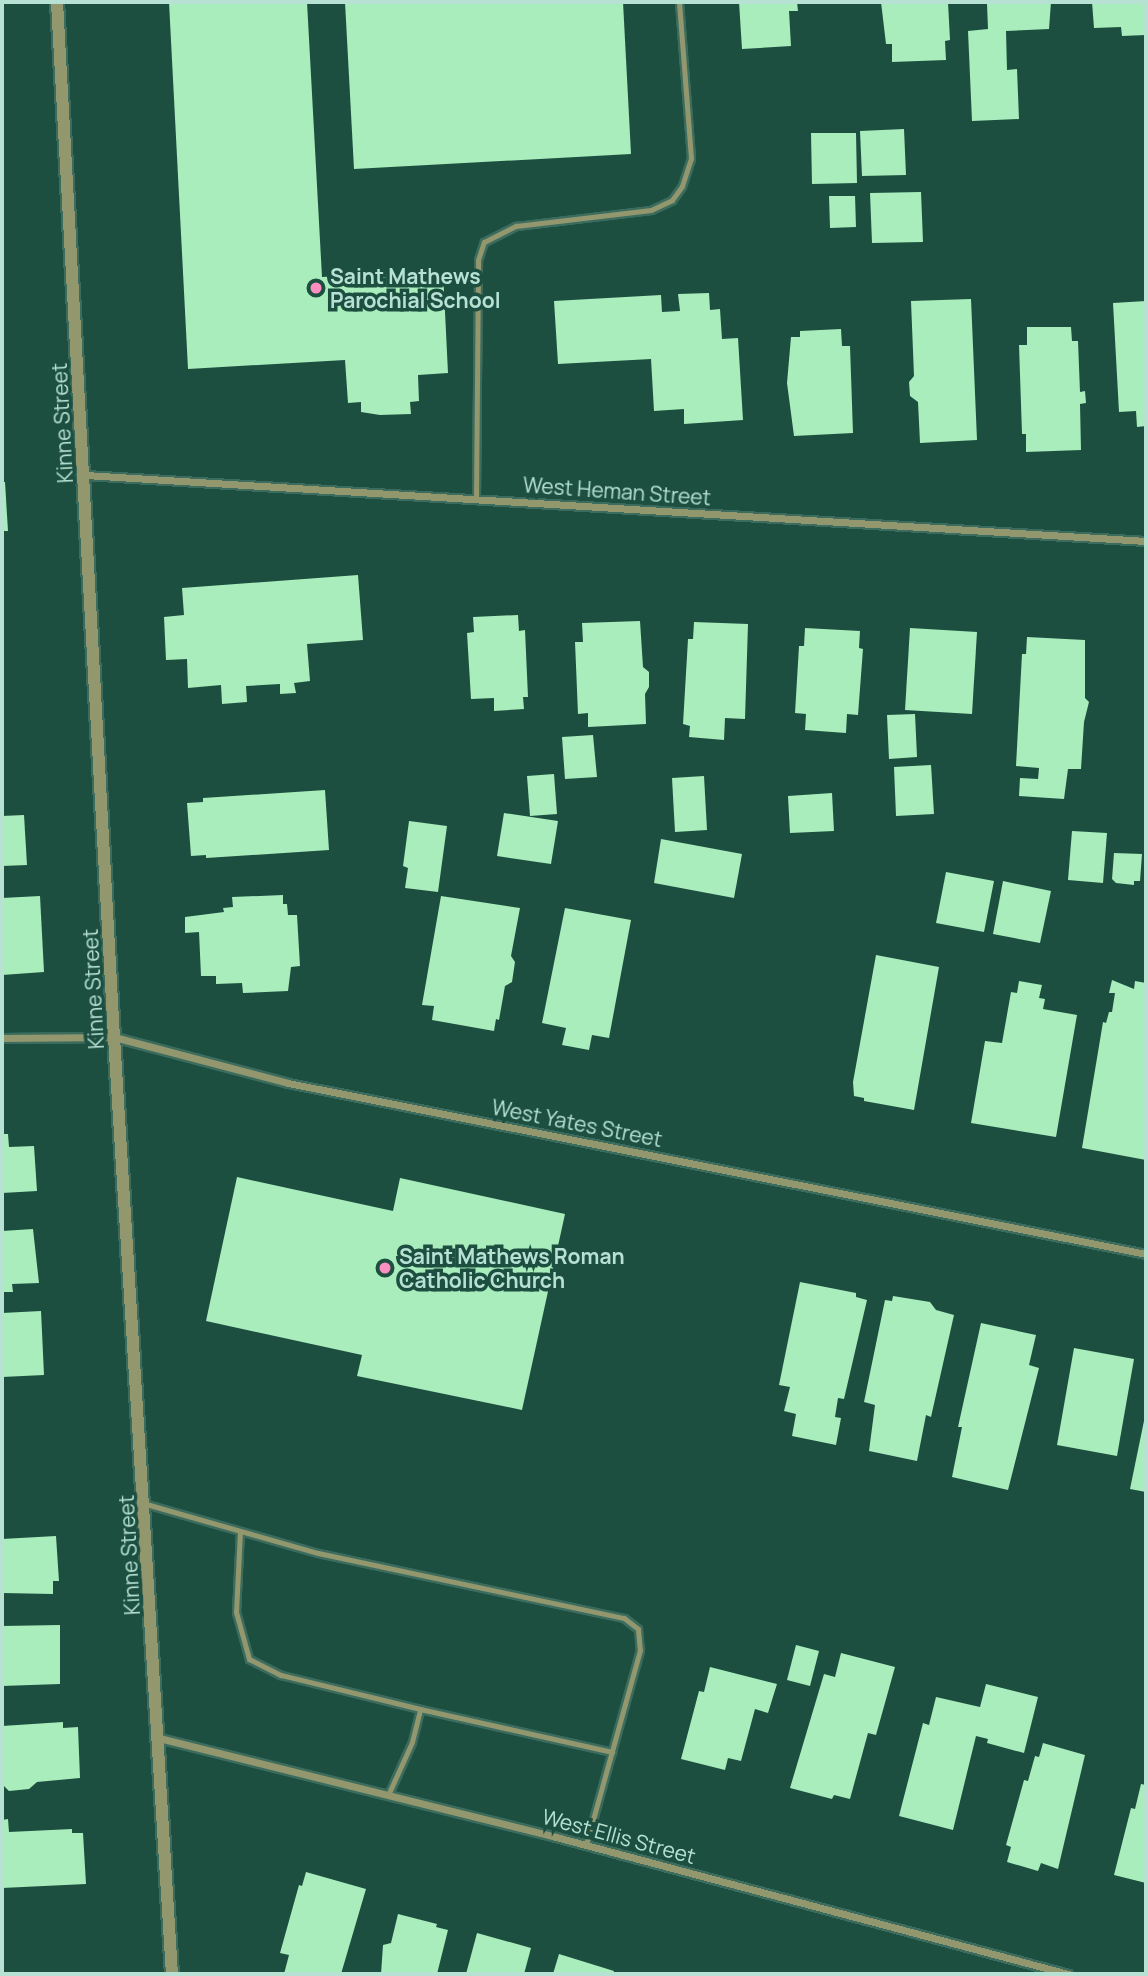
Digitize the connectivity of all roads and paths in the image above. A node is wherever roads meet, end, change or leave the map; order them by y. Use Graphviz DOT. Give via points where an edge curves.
graph roads {
  1 [pos="57,2"];
  2 [pos="678,2"];
  3 [pos="85,475"];
  4 [pos="476,499"];
  5 [pos="1146,541"];
  6 [pos="114,1037"];
  7 [pos="2,1038"];
  8 [pos="1146,1254"];
  9 [pos="146,1504"];
  10 [pos="240,1531"];
  11 [pos="420,1709"];
  12 [pos="159,1738"];
  13 [pos="612,1752"];
  14 [pos="388,1795"];
  15 [pos="586,1845"];
  16 [pos="172,1974"];
  17 [pos="1068,1974"];
  1 -- 3 [label="street, Kinne Street"];
  2 -- 4 [label="lane" via="691,158 672,200 651,210 516,226 484,242 478,260"];
  3 -- 4 [label="street, West Heman Street"];
  3 -- 6 [label="street, Kinne Street"];
  4 -- 5 [label="street, West Heman Street"];
  6 -- 7 [label="street, West Yates Street"];
  6 -- 8 [label="street, West Yates Street" via="288,1083"];
  6 -- 9 [label="street, Kinne Street"];
  9 -- 10 [label="lane"];
  9 -- 12 [label="street, Kinne Street"];
  10 -- 11 [label="lane" via="236,1612 249,1658 281,1675"];
  10 -- 13 [label="lane" via="317,1553 624,1618 638,1629 640,1650"];
  11 -- 13 [label="lane"];
  11 -- 14 [label="lane" via="412,1742"];
  12 -- 14 [label="street, West Ellis Street"];
  12 -- 16 [label="street, Kinne Street"];
  13 -- 15 [label="lane"];
  14 -- 15 [label="street, West Ellis Street"];
  15 -- 17 [label="street, West Ellis Street"];
}
